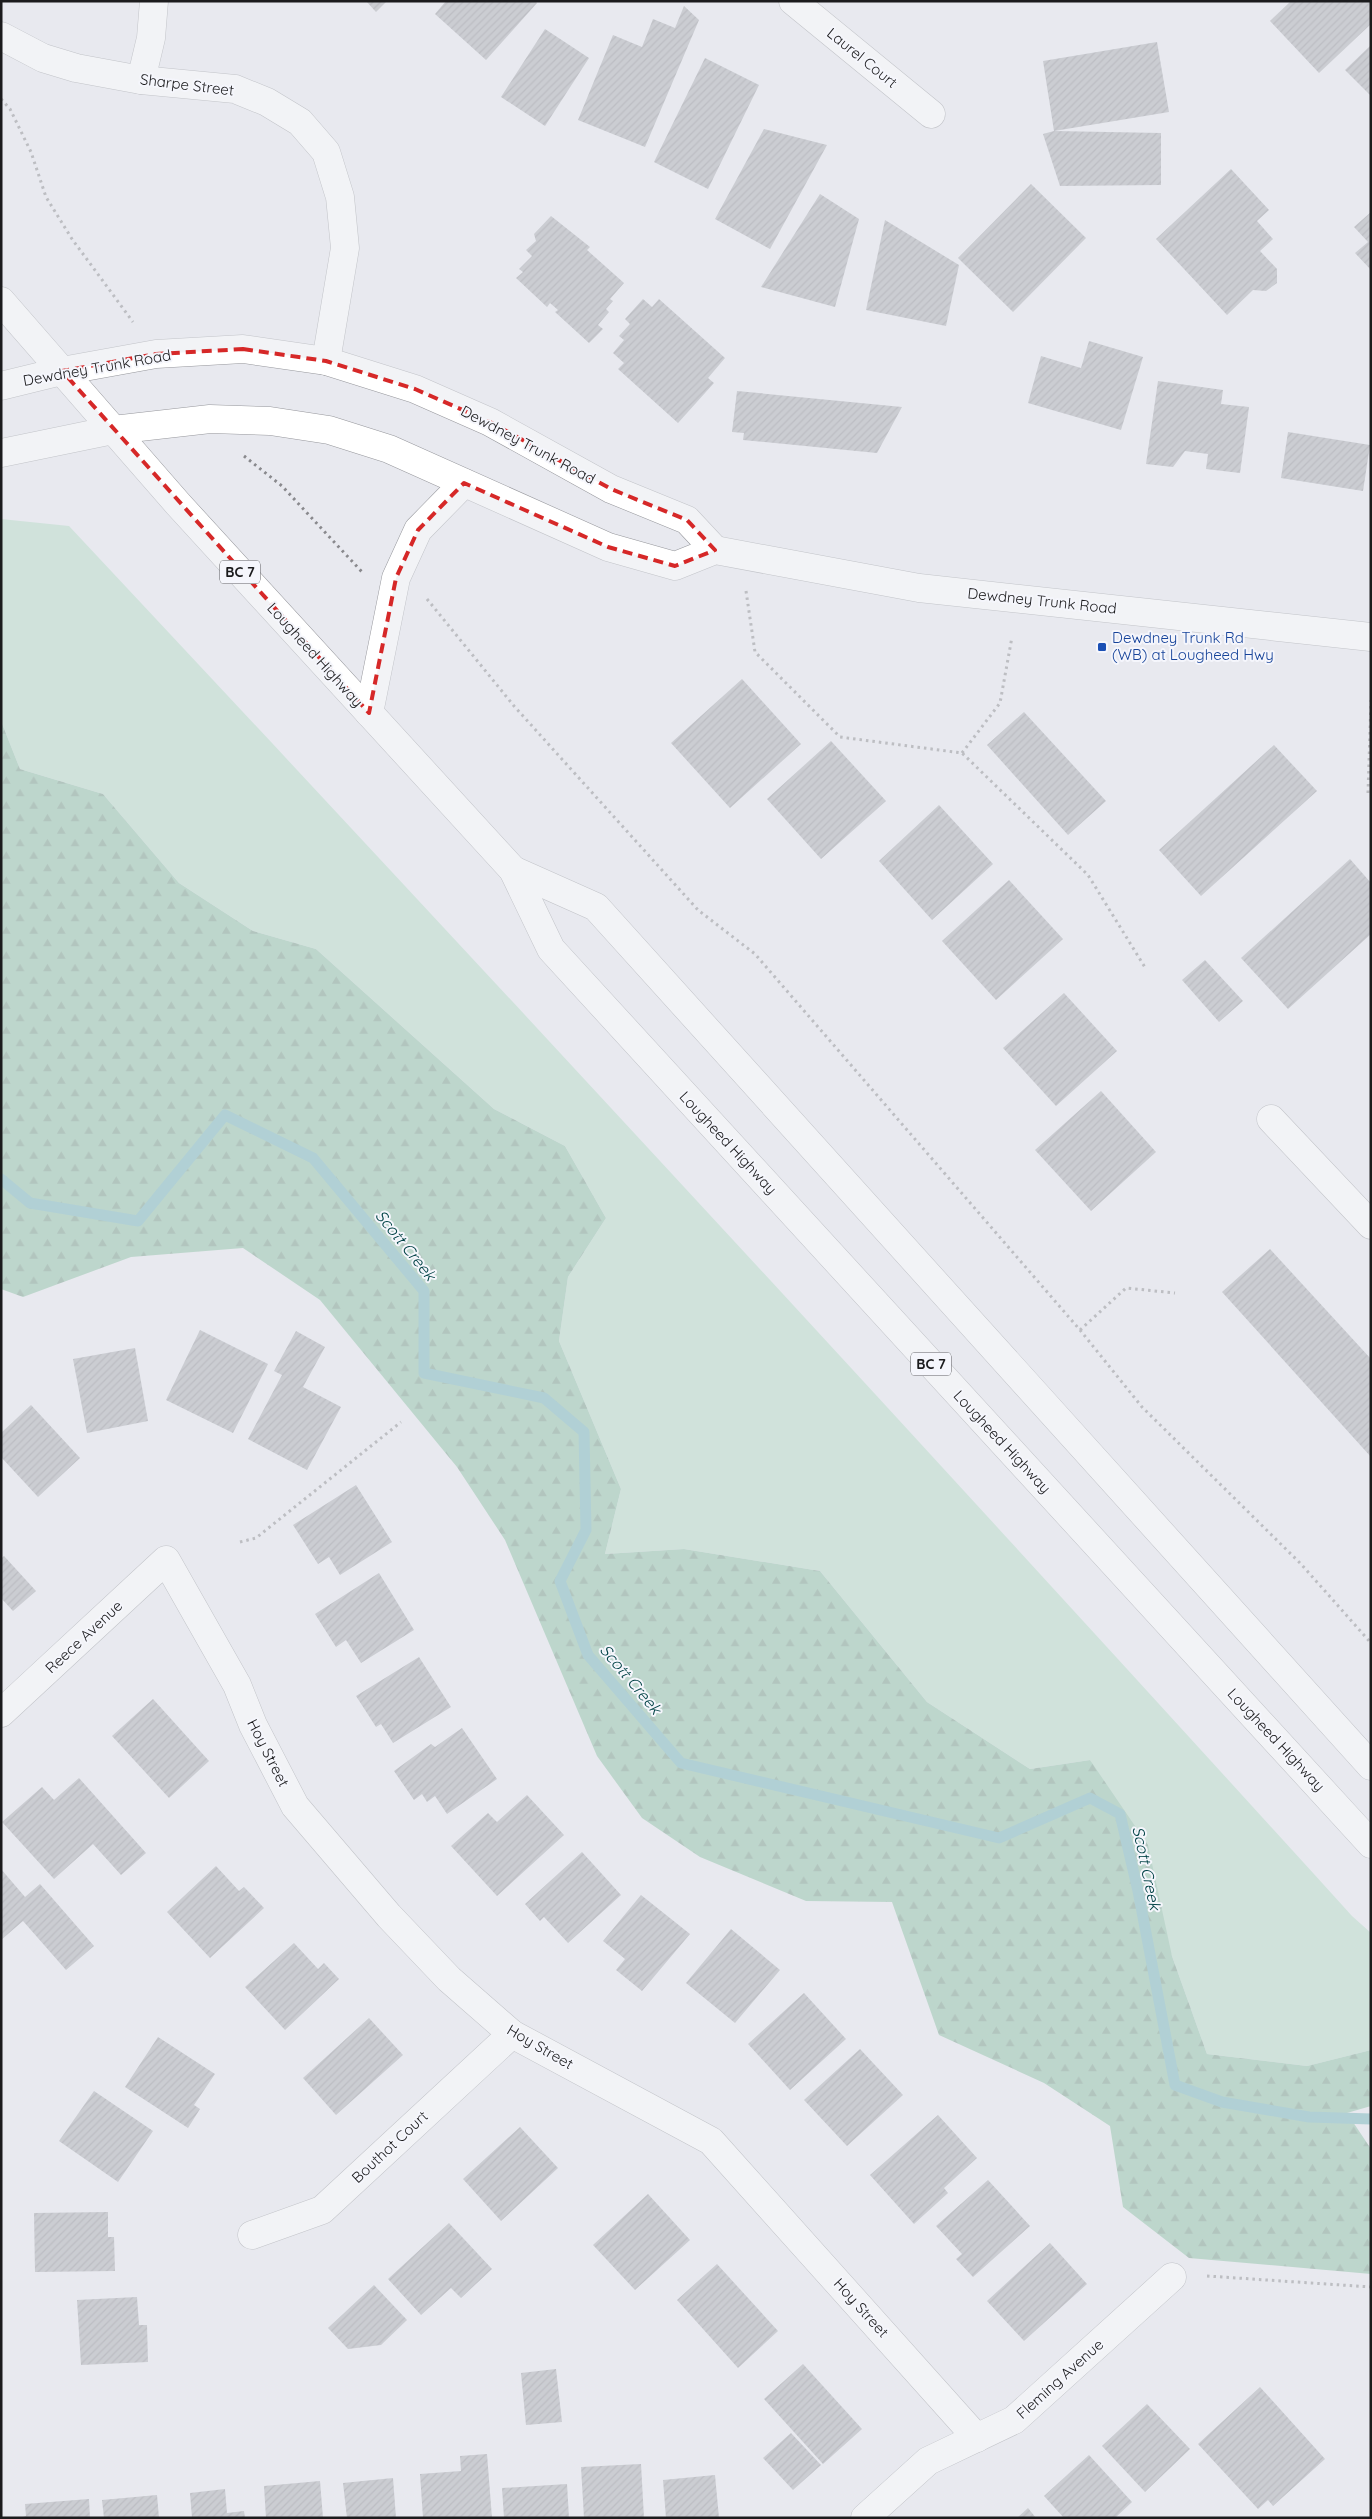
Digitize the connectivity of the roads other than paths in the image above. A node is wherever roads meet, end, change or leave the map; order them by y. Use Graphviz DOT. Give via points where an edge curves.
graph roads {
  1 [pos="154,1"];
  2 [pos="793,1"];
  3 [pos="1,36"];
  4 [pos="141,80"];
  5 [pos="931,114"];
  6 [pos="1,301"];
  7 [pos="326,361"];
  8 [pos="62,371"];
  9 [pos="1,386"];
  10 [pos="112,430"];
  11 [pos="1,453"];
  12 [pos="464,483"];
  13 [pos="728,552"];
  14 [pos="1371,637"];
  15 [pos="369,713"];
  16 [pos="513,870"];
  17 [pos="1271,1119"];
  18 [pos="1371,1225"];
  19 [pos="166,1560"];
  20 [pos="1,1713"];
  21 [pos="1371,1766"];
  22 [pos="1371,1844"];
  23 [pos="512,2034"];
  24 [pos="252,2235"];
  25 [pos="1172,2277"];
  26 [pos="977,2438"];
  27 [pos="865,2518"];
  1 -- 4 [label="main road" via="152,38"];
  2 -- 5 [label="main road, Laurel Court"];
  3 -- 4 [label="main road, Sharpe Street" via="43,58 76,68"];
  4 -- 7 [label="main road, Sharpe Street" via="236,89 267,102 300,122 326,152 340,197 346,248"];
  6 -- 8 [label="main road, Lougheed Highway / BC 7"];
  7 -- 8 [label="main road, Dewdney Trunk Road" via="243,349 156,354"];
  7 -- 13 [label="main road, Dewdney Trunk Road" via="415,389 490,422 611,489 687,520"];
  8 -- 9 [label="main road, Dewdney Trunk Road"];
  8 -- 10 [label="main road, Lougheed Highway / BC 7"];
  10 -- 11 [label="main road"];
  10 -- 12 [label="main road" via="210,419 280,422 329,430 389,449"];
  10 -- 15 [label="main road, Lougheed Highway / BC 7"];
  12 -- 13 [label="main road" via="608,547 675,566"];
  12 -- 15 [label="main road" via="418,530 396,578"];
  13 -- 14 [label="main road, Dewdney Trunk Road" via="918,588"];
  15 -- 16 [label="main road, Lougheed Highway / BC 7"];
  16 -- 21 [label="main road, Lougheed Highway / BC 7" via="596,907"];
  16 -- 22 [label="main road, Lougheed Highway / BC 7" via="551,950"];
  17 -- 18 [label="main road"];
  19 -- 20 [label="main road, Reece Avenue"];
  19 -- 23 [label="main road, Hoy Street" via="237,1685 253,1725 295,1806 389,1916 449,1979"];
  23 -- 24 [label="main road, Bouthot Court" via="322,2210"];
  23 -- 26 [label="main road, Hoy Street" via="711,2141"];
  25 -- 26 [label="main road, Fleming Avenue" via="1014,2420"];
  26 -- 27 [label="main road, Fleming Avenue" via="928,2461"];
}
